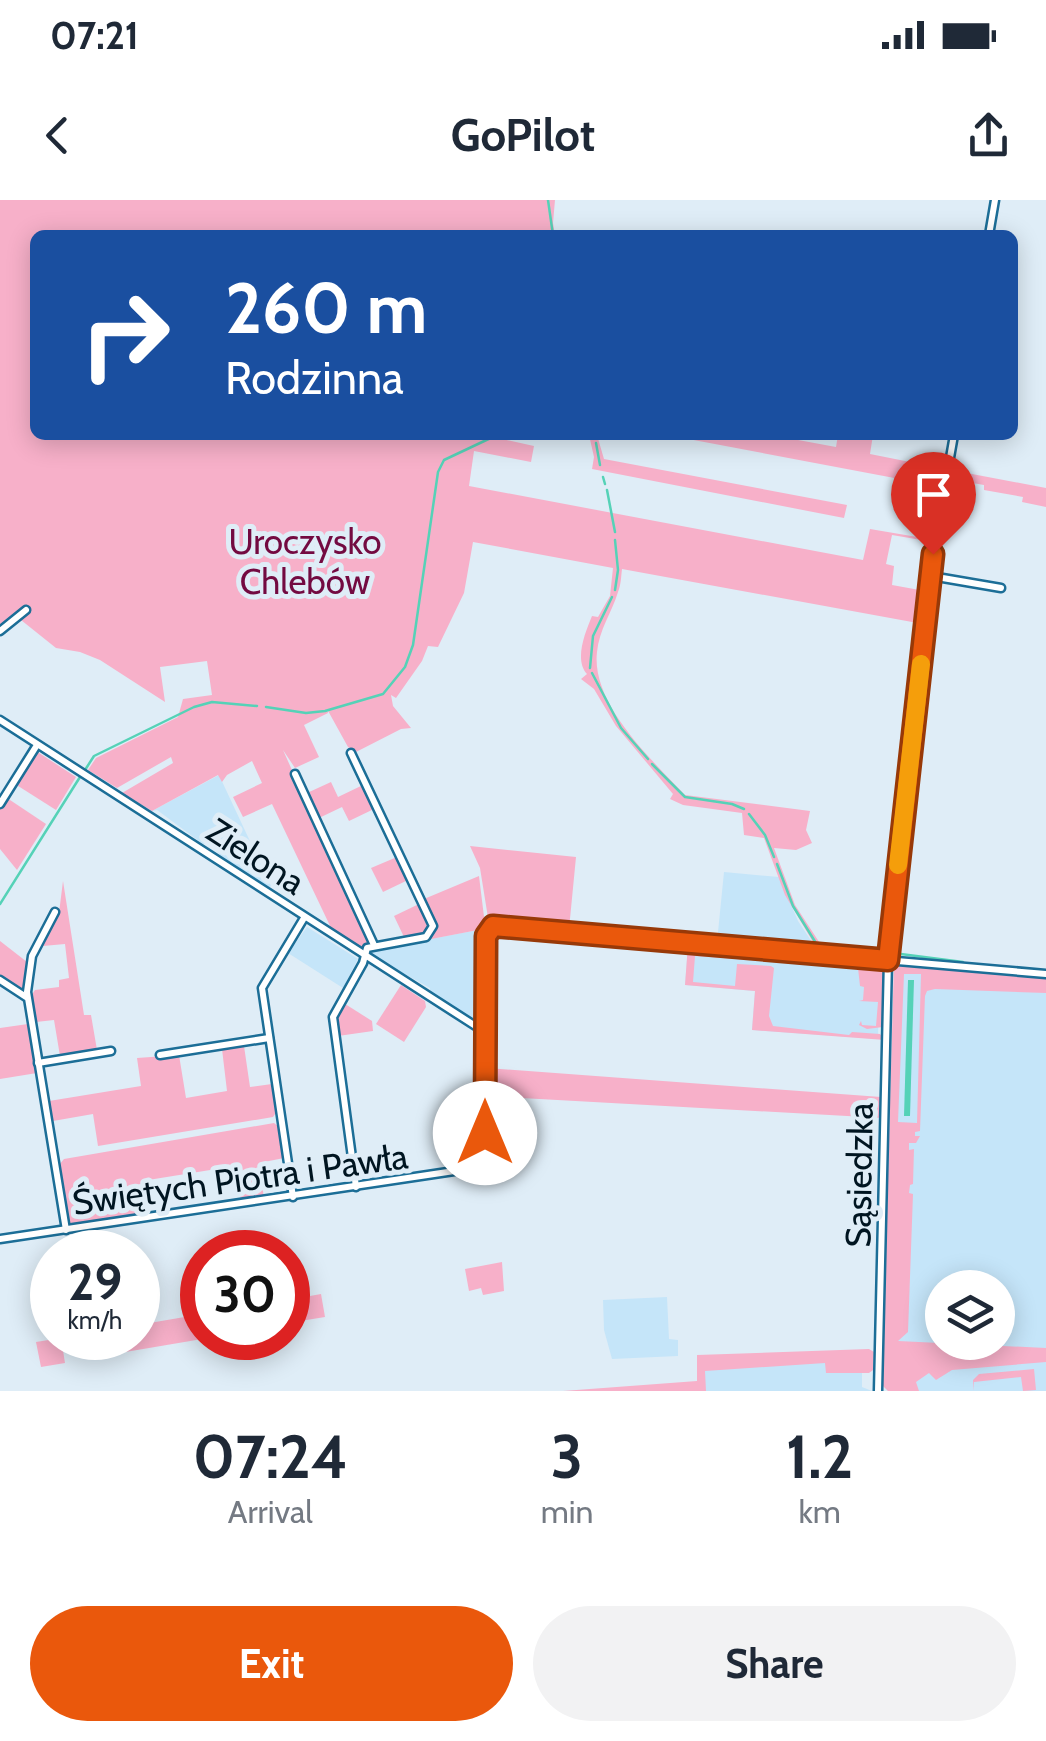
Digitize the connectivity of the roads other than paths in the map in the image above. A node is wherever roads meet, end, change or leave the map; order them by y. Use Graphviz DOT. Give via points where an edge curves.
graph roads {
  1 [pos="995,200"];
  2 [pos="990,230"];
  3 [pos="953,440"];
  4 [pos="930,576"];
  5 [pos="1001,588"];
  6 [pos="26,610"];
  7 [pos="0,631"];
  8 [pos="0,720"];
  9 [pos="37,745"];
  10 [pos="351,753"];
  11 [pos="295,774"];
  12 [pos="0,804"];
  13 [pos="55,912"];
  14 [pos="304,918"];
  15 [pos="374,945"];
  16 [pos="364,957"];
  17 [pos="888,960"];
  18 [pos="1046,974"];
  19 [pos="0,980"];
  20 [pos="28,997"];
  21 [pos="486,1029"];
  22 [pos="270,1038"];
  23 [pos="112,1051"];
  24 [pos="160,1055"];
  25 [pos="38,1063"];
  26 [pos="356,1187"];
  27 [pos="293,1197"];
  28 [pos="66,1230"];
  29 [pos="30,1235"];
  30 [pos="0,1239"];
  31 [pos="878,1391"];
  1 -- 2 [label="street"];
  3 -- 4 [label="street, Sąsiedzka"];
  4 -- 5 [label="street"];
  4 -- 17 [label="street, Sąsiedzka"];
  6 -- 7 [label="street"];
  8 -- 9 [label="street, Zielona"];
  9 -- 12 [label="street"];
  9 -- 14 [label="street, Zielona"];
  10 -- 15 [label="street" via="433,926 426,937"];
  11 -- 15 [label="street"];
  13 -- 20 [label="street" via="32,956"];
  14 -- 16 [label="street, Zielona"];
  14 -- 22 [label="street" via="262,988"];
  15 -- 16 [label="street"];
  16 -- 21 [label="street, Zielona"];
  16 -- 26 [label="street" via="332,1017"];
  17 -- 18 [label="street"];
  17 -- 21 [label="street" via="489,929"];
  17 -- 31 [label="street, Sąsiedzka"];
  19 -- 20 [label="street"];
  20 -- 25 [label="street"];
  21 -- 26 [label="street, Świętych Piotra i Pawła" via="484,1163"];
  22 -- 24 [label="street"];
  22 -- 27 [label="street"];
  23 -- 25 [label="street"];
  25 -- 28 [label="street"];
  26 -- 27 [label="street, Świętych Piotra i Pawła"];
  27 -- 28 [label="street, Świętych Piotra i Pawła"];
  29 -- 30 [label="street, Świętych Piotra i Pawła"];
}
